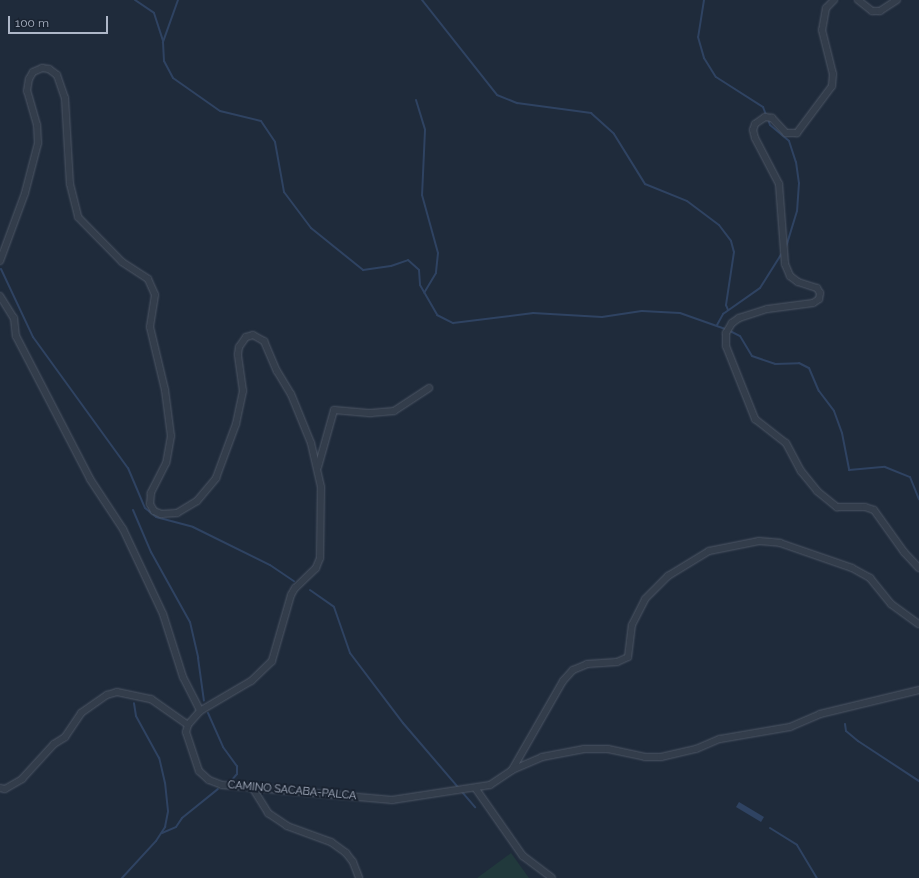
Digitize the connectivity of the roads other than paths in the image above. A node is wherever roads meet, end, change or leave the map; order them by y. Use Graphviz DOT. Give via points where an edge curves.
graph roads {
  1 [pos="834,0"];
  2 [pos="858,0"];
  3 [pos="897,0"];
  4 [pos="0,261"];
  5 [pos="0,296"];
  6 [pos="429,388"];
  7 [pos="317,468"];
  8 [pos="919,568"];
  9 [pos="919,624"];
  10 [pos="919,690"];
  11 [pos="200,711"];
  12 [pos="188,725"];
  13 [pos="512,770"];
  14 [pos="252,787"];
  15 [pos="0,788"];
  16 [pos="476,789"];
  17 [pos="359,878"];
  18 [pos="552,878"];
  1 -- 8 [label="street" via="826,8 822,30 833,74 832,86 797,133 786,133 772,118 765,117 755,124 753,130 780,184 785,264 790,276 798,282 817,288 820,293 819,299 813,303 767,309 740,318 726,333 726,346 755,420 786,443 801,471 817,492 837,507 865,507 874,510 904,552"];
  2 -- 3 [label="street" via="872,11 880,11"];
  4 -- 7 [label="street" via="26,192 38,143 37,125 28,91 29,78 33,72 42,68 49,69 57,75 65,98 70,184 78,217 122,262 148,279 155,295 150,327 165,390 171,436 166,462 151,493 150,504 154,511 161,514 176,513 197,501 216,478 236,424 243,392 239,347 242,340 253,335 264,341 277,371 291,394 311,443"];
  5 -- 11 [label="street" via="14,318 16,336 90,479 130,543 163,614 183,677"];
  6 -- 7 [label="street" via="394,411 371,413 334,410"];
  7 -- 11 [label="street" via="321,494 320,558 316,568 291,596 272,661 251,681"];
  9 -- 13 [label="street, CAMINO SACABA-PALCA" via="891,604 864,575 852,568 780,543 759,541 709,551 668,576 645,599 632,625 628,657 617,662 587,664 573,670 563,681"];
  10 -- 13 [label="street" via="820,714 790,727 720,739 696,749 662,757 645,758 608,749 584,749 542,757"];
  11 -- 12 [label="street"];
  12 -- 14 [label="street, CAMINO SACABA-PALCA" via="186,732 199,771 209,780 222,785"];
  12 -- 15 [label="street" via="152,699 118,692 107,695 81,713 65,737 54,744 22,779 5,789"];
  13 -- 16 [label="street, CAMINO SACABA-PALCA" via="490,785"];
  14 -- 16 [label="street, CAMINO SACABA-PALCA" via="392,800"];
  14 -- 17 [label="street" via="268,813 287,826 331,842 346,853 353,862"];
  16 -- 18 [label="street" via="523,856"];
}
